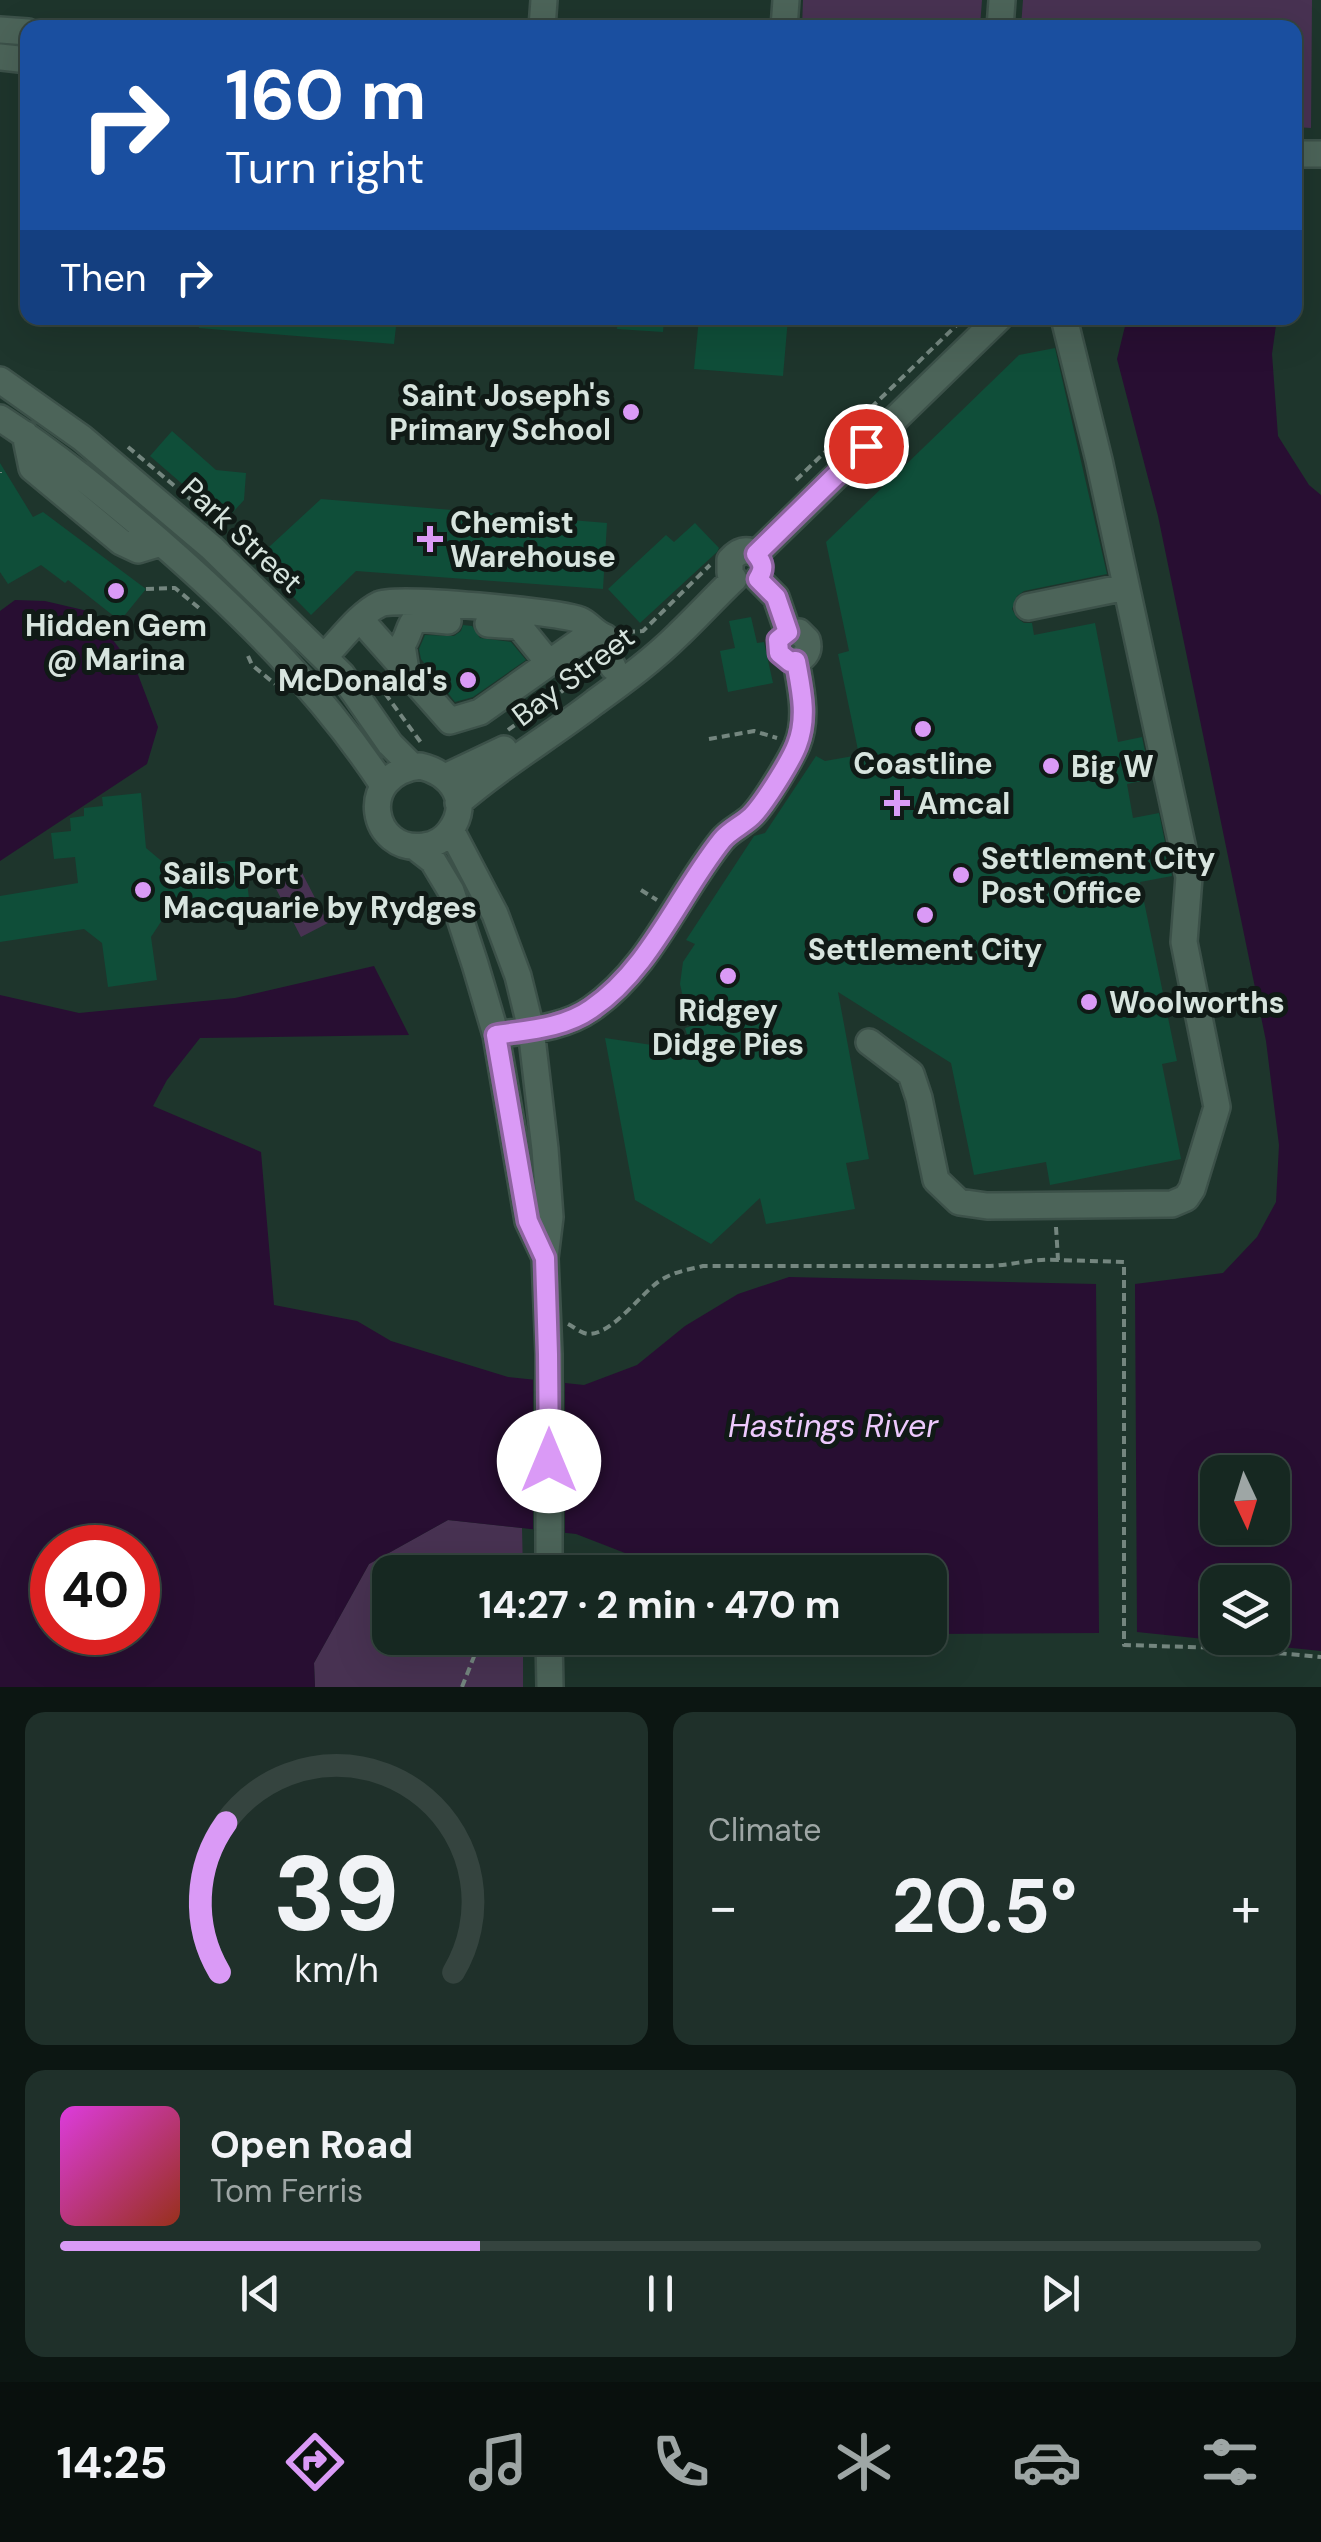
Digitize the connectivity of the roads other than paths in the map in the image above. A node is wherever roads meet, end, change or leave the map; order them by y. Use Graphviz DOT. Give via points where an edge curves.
graph roads {
  1 [pos="993,325"];
  2 [pos="1066,325"];
  3 [pos="0,380"];
  4 [pos="0,418"];
  5 [pos="742,576"];
  6 [pos="1126,587"];
  7 [pos="1028,607"];
  8 [pos="360,619"];
  9 [pos="593,632"];
  10 [pos="620,652"];
  11 [pos="324,656"];
  12 [pos="404,658"];
  13 [pos="549,664"];
  14 [pos="413,767"];
  15 [pos="446,777"];
  16 [pos="383,786"];
  17 [pos="458,803"];
  18 [pos="451,830"];
  19 [pos="415,847"];
  20 [pos="531,1029"];
  21 [pos="496,1035"];
  22 [pos="869,1042"];
  23 [pos="545,1258"];
  24 [pos="549,1555"];
  25 [pos="549,1655"];
  26 [pos="550,1687"];
  1 -- 5 [label="street, Bay Street"];
  2 -- 6 [label="street"];
  3 -- 11 [label="street, Park Street" via="122,470"];
  4 -- 16 [label="street, Park Street" via="106,495 256,630 355,743"];
  5 -- 10 [label="street, Bay Street"];
  5 -- 17 [label="street, Bay Street" via="596,702"];
  5 -- 20 [label="street" via="776,597 788,632 807,640 808,650 796,661 803,706 797,745 753,815 724,837 628,977 592,1009"];
  6 -- 7 [label="street"];
  6 -- 22 [label="street" via="1189,877 1184,942 1216,1095 1216,1118 1192,1188 1172,1204 959,1202 936,1180 912,1074"];
  8 -- 9 [label="street" via="382,602 431,602 582,620"];
  8 -- 11 [label="street"];
  8 -- 12 [label="street"];
  9 -- 10 [label="street"];
  9 -- 13 [label="street"];
  10 -- 15 [label="street, Bay Street" via="512,744"];
  11 -- 14 [label="street, Park Street"];
  12 -- 13 [label="street" via="450,721 480,712"];
  12 -- 13 [label="street" via="416,618 518,626"];
  14 -- 15 [label="street"];
  14 -- 16 [label="street"];
  15 -- 17 [label="street"];
  16 -- 19 [label="street" via="377,813 382,826"];
  17 -- 18 [label="street"];
  18 -- 19 [label="street" via="442,840"];
  18 -- 20 [label="street" via="495,914"];
  19 -- 21 [label="street" via="452,891"];
  20 -- 21 [label="street"];
  20 -- 23 [label="street" via="550,1217"];
  21 -- 23 [label="street" via="528,1221"];
  23 -- 24 [label="street"];
  25 -- 26 [label="street"];
}
